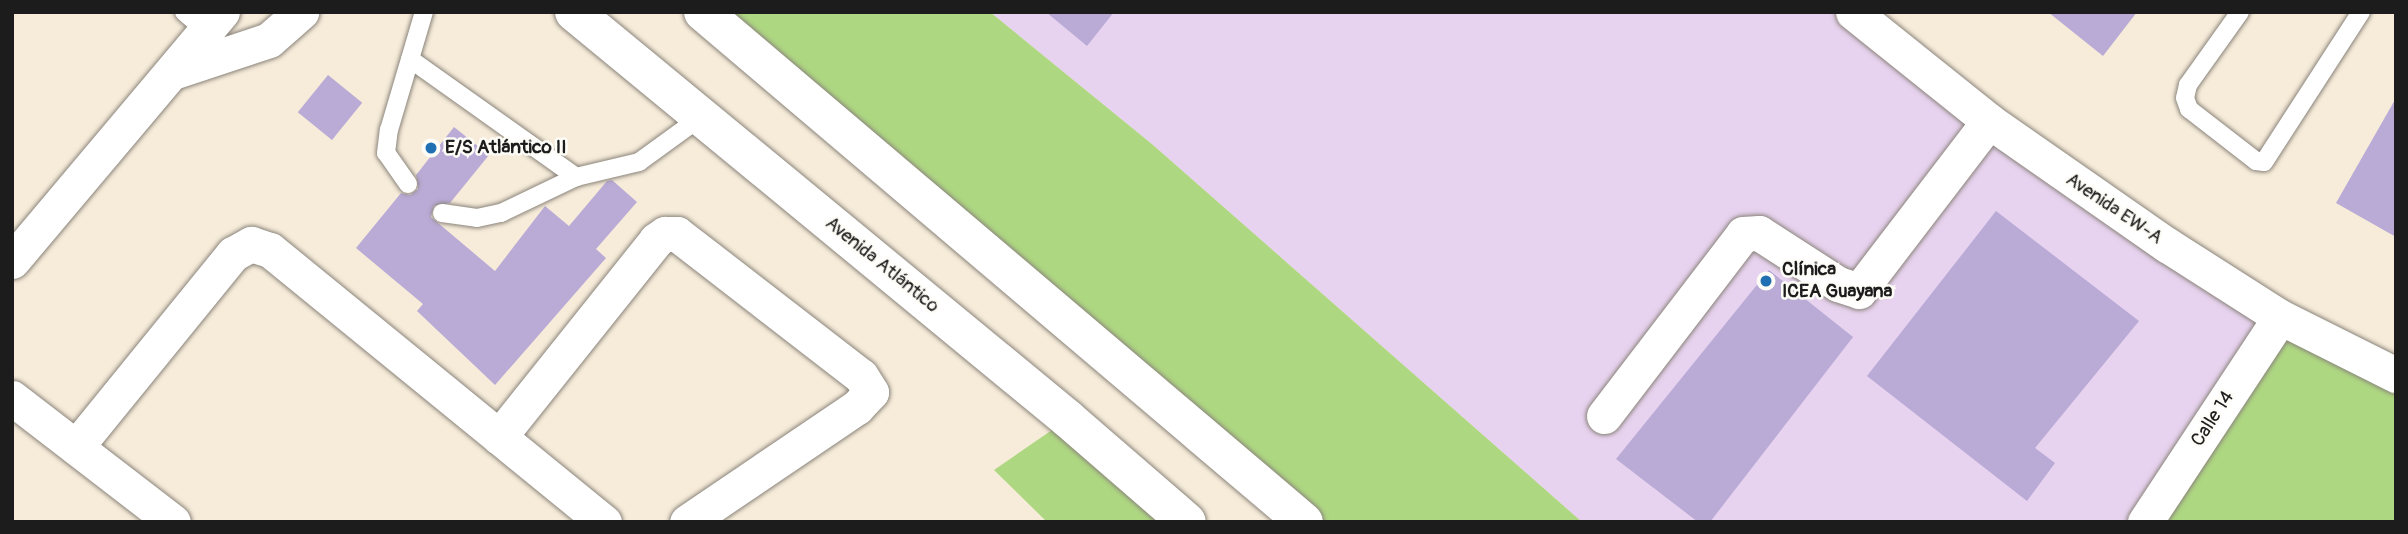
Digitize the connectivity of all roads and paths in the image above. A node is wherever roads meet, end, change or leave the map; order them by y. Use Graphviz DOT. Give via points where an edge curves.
graph roads {
  1 [pos="302,12"];
  2 [pos="424,12"];
  3 [pos="574,12"];
  4 [pos="703,12"];
  5 [pos="1853,12"];
  6 [pos="2240,12"];
  7 [pos="2361,12"];
  8 [pos="204,18"];
  9 [pos="410,59"];
  10 [pos="173,72"];
  11 [pos="701,117"];
  12 [pos="1989,121"];
  13 [pos="576,177"];
  14 [pos="408,184"];
  15 [pos="442,213"];
  16 [pos="12,261"];
  17 [pos="2280,317"];
  18 [pos="2396,375"];
  19 [pos="12,398"];
  20 [pos="1604,416"];
  21 [pos="499,437"];
  22 [pos="76,447"];
  23 [pos="173,522"];
  24 [pos="604,522"];
  25 [pos="687,522"];
  26 [pos="1187,522"];
  27 [pos="1304,522"];
  28 [pos="2145,522"];
  1 -- 10 [label="street" via="270,40"];
  2 -- 9 [label="lane"];
  3 -- 11 [label="main road, Avenida Atlántico"];
  4 -- 27 [label="main road"];
  5 -- 12 [label="street, Avenida EW-A"];
  6 -- 7 [label="lane" via="2188,85 2185,98 2189,109 2256,161 2264,162"];
  8 -- 10 [label="street"];
  9 -- 13 [label="lane"];
  9 -- 14 [label="lane" via="388,130 386,153"];
  10 -- 16 [label="street"];
  11 -- 13 [label="lane" via="639,162"];
  11 -- 26 [label="main road, Avenida Atlántico"];
  12 -- 17 [label="street, Avenida EW-A" via="2167,246"];
  12 -- 20 [label="street" via="1859,291 1838,284 1759,233 1743,234"];
  13 -- 15 [label="lane" via="500,213 477,218"];
  17 -- 18 [label="street, Avenida EW-A"];
  17 -- 28 [label="street, Calle 14"];
  19 -- 22 [label="street"];
  21 -- 22 [label="street" via="270,250 251,244 233,254"];
  21 -- 24 [label="street"];
  21 -- 25 [label="street" via="656,240 677,234 861,376 871,392 857,407"];
  22 -- 23 [label="street"];
}
